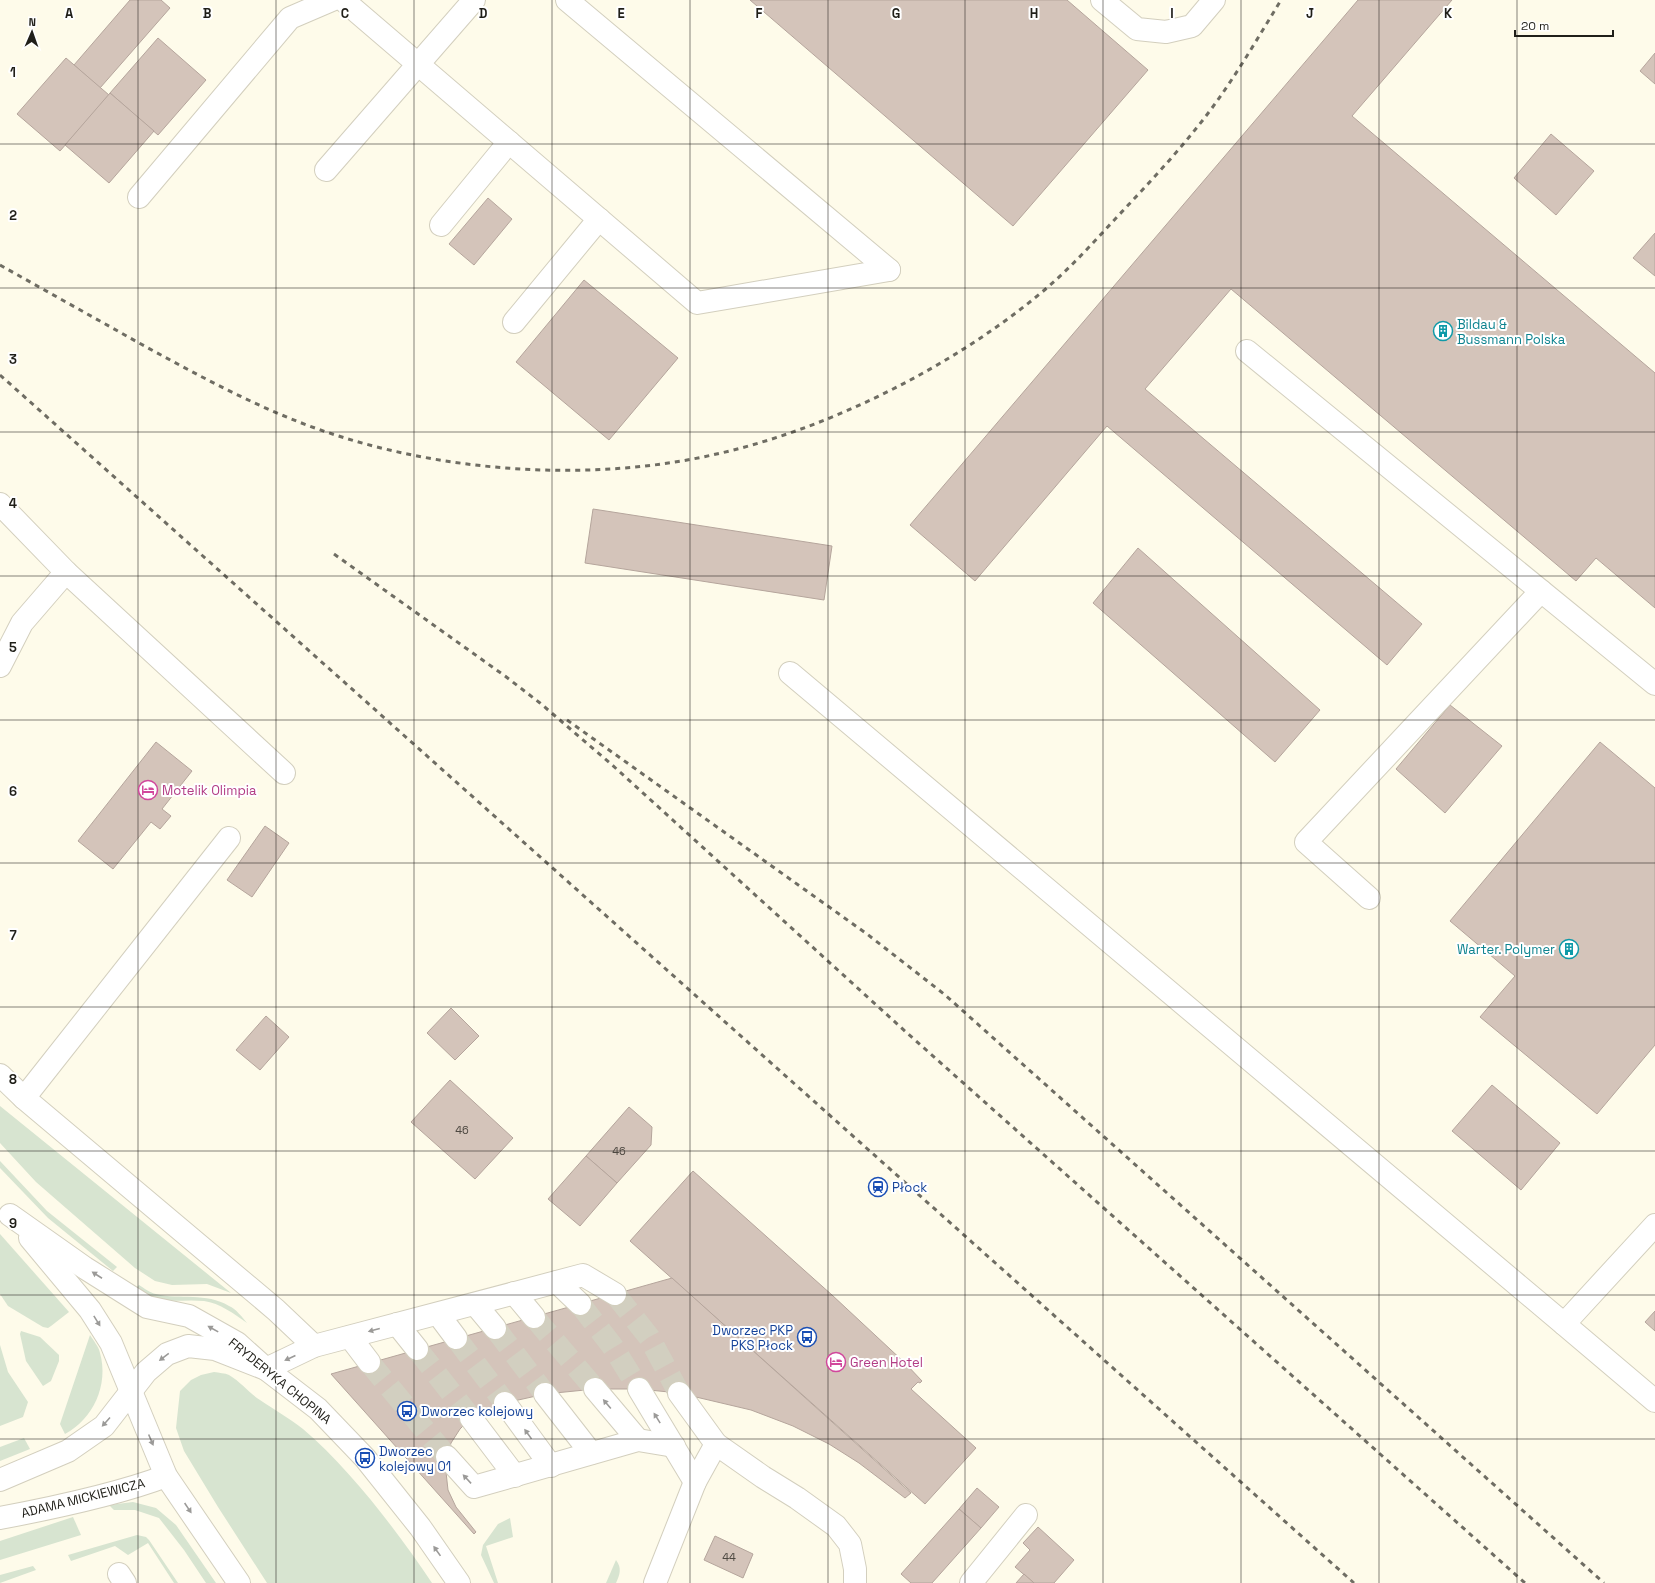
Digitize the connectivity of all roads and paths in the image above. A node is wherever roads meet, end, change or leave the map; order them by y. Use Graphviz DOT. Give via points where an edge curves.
graph roads {
  1 [pos="332,0"];
  2 [pos="343,0"];
  3 [pos="474,0"];
  4 [pos="567,0"];
  5 [pos="1102,0"];
  6 [pos="1214,0"];
  7 [pos="418,64"];
  8 [pos="509,142"];
  9 [pos="326,170"];
  10 [pos="139,197"];
  11 [pos="599,219"];
  12 [pos="441,225"];
  13 [pos="514,322"];
  14 [pos="1247,351"];
  15 [pos="0,504"];
  16 [pos="66,572"];
  17 [pos="1541,591"];
  18 [pos="0,666"];
  19 [pos="790,673"];
  20 [pos="1655,684"];
  21 [pos="284,773"];
  22 [pos="229,838"];
  23 [pos="1369,898"];
  24 [pos="0,1075"];
  25 [pos="24,1098"];
  26 [pos="5,1209"];
  27 [pos="1655,1225"];
  28 [pos="557,1282"];
  29 [pos="514,1293"];
  30 [pos="615,1294"];
  31 [pos="475,1304"];
  32 [pos="580,1304"];
  33 [pos="438,1314"];
  34 [pos="534,1317"];
  35 [pos="397,1324"];
  36 [pos="1564,1324"];
  37 [pos="495,1328"];
  38 [pos="350,1337"];
  39 [pos="456,1338"];
  40 [pos="314,1346"];
  41 [pos="417,1349"];
  42 [pos="369,1362"];
  43 [pos="266,1369"];
  44 [pos="595,1389"];
  45 [pos="639,1389"];
  46 [pos="130,1392"];
  47 [pos="679,1393"];
  48 [pos="545,1394"];
  49 [pos="1655,1401"];
  50 [pos="505,1403"];
  51 [pos="471,1418"];
  52 [pos="638,1440"];
  53 [pos="716,1444"];
  54 [pos="674,1446"];
  55 [pos="591,1453"];
  56 [pos="447,1457"];
  57 [pos="551,1466"];
  58 [pos="166,1476"];
  59 [pos="515,1476"];
  60 [pos="0,1480"];
  61 [pos="695,1482"];
  62 [pos="1026,1514"];
  63 [pos="0,1518"];
  64 [pos="239,1583"];
  65 [pos="459,1583"];
  66 [pos="655,1583"];
  67 [pos="855,1583"];
  68 [pos="971,1583"];
  1 -- 10 [label="street" via="290,18"];
  2 -- 7 [label="street"];
  3 -- 7 [label="street"];
  4 -- 11 [label="street" via="889,270 697,303"];
  5 -- 6 [label="street" via="1137,29 1166,32 1192,26"];
  7 -- 8 [label="street"];
  7 -- 9 [label="street"];
  8 -- 11 [label="street"];
  8 -- 12 [label="street"];
  11 -- 13 [label="street"];
  14 -- 17 [label="street"];
  15 -- 16 [label="street"];
  16 -- 18 [label="street" via="22,622"];
  16 -- 21 [label="street"];
  17 -- 20 [label="street"];
  17 -- 23 [label="street" via="1306,842"];
  19 -- 36 [label="street"];
  22 -- 25 [label="street"];
  24 -- 25 [label="street"];
  25 -- 40 [label="street" via="276,1310"];
  43 -- 26 [label="street, FRYDERYKA CHOPINA, one-way" via="237,1343 189,1316 147,1307 85,1268"];
  26 -- 46 [label="street, FRYDERYKA CHOPINA, one-way" via="90,1310 111,1343"];
  27 -- 36 [label="street"];
  28 -- 29 [label="street"];
  28 -- 30 [label="street" via="584,1275"];
  28 -- 32 [label="street"];
  29 -- 31 [label="street"];
  29 -- 34 [label="street"];
  31 -- 33 [label="street"];
  31 -- 37 [label="street"];
  33 -- 35 [label="street"];
  33 -- 39 [label="street"];
  35 -- 38 [label="street, one-way"];
  35 -- 41 [label="street"];
  36 -- 49 [label="street"];
  38 -- 40 [label="street"];
  38 -- 42 [label="street"];
  40 -- 43 [label="street, one-way"];
  43 -- 46 [label="street, one-way" via="215,1349 188,1346 167,1354 146,1372"];
  65 -- 43 [label="street, FRYDERYKA CHOPINA, one-way" via="420,1527 365,1458 318,1409"];
  52 -- 44 [label="street, one-way"];
  54 -- 45 [label="street, one-way"];
  46 -- 58 [label="street, FRYDERYKA CHOPINA, one-way"];
  46 -- 60 [label="street, one-way" via="104,1426 68,1450"];
  47 -- 53 [label="street"];
  48 -- 55 [label="street"];
  57 -- 50 [label="street, one-way"];
  51 -- 59 [label="street"];
  52 -- 54 [label="street"];
  52 -- 55 [label="street"];
  53 -- 61 [label="street"];
  53 -- 67 [label="street" via="836,1526 850,1544"];
  54 -- 61 [label="street"];
  55 -- 57 [label="street"];
  59 -- 56 [label="street, one-way" via="474,1487"];
  57 -- 59 [label="street"];
  58 -- 63 [label="street, ADAMA MICKIEWICZA" via="96,1496"];
  58 -- 64 [label="street, FRYDERYKA CHOPINA, one-way"];
  61 -- 66 [label="street"];
  62 -- 68 [label="street"];
}
